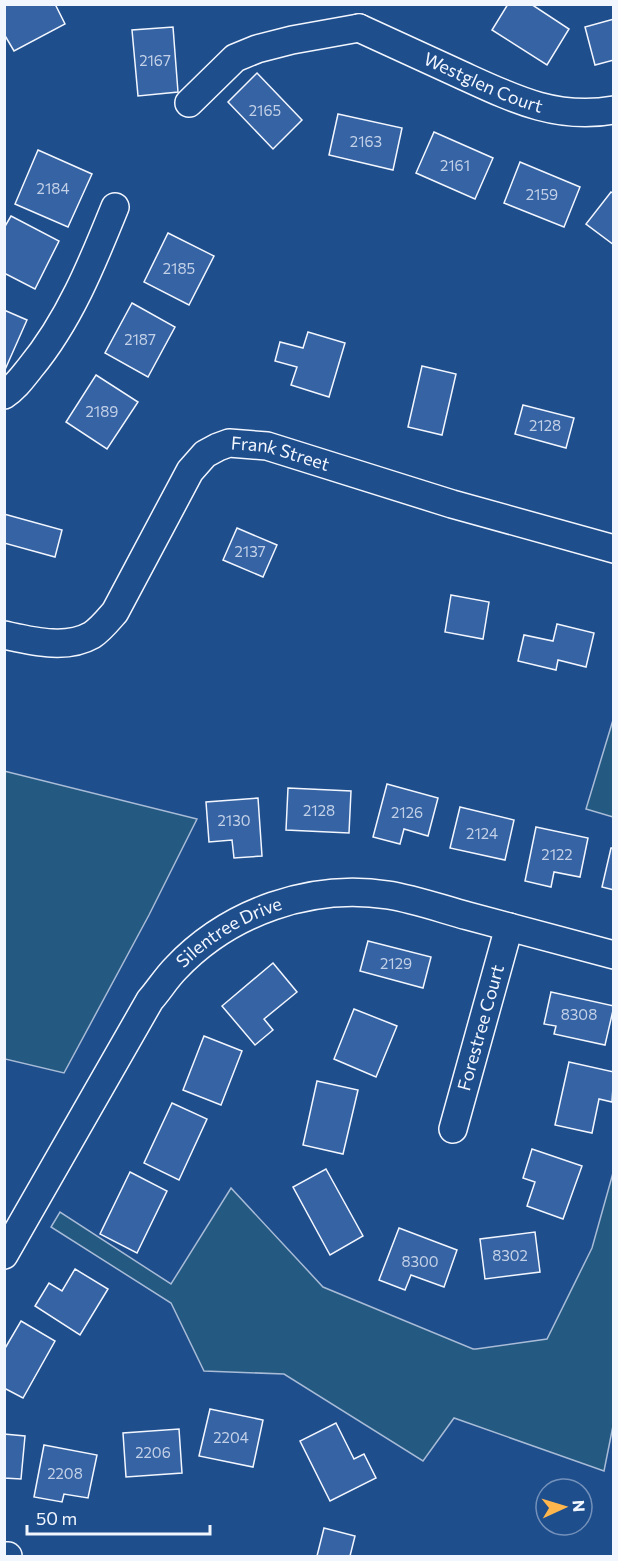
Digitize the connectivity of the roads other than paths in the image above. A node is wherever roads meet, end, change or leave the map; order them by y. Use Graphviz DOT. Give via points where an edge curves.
graph roads {
  1 [pos="361,16"];
  2 [pos="189,103"];
  3 [pos="614,110"];
  4 [pos="115,207"];
  5 [pos="4,395"];
  6 [pos="614,549"];
  7 [pos="4,635"];
  8 [pos="509,927"];
  9 [pos="614,955"];
  10 [pos="453,1129"];
  11 [pos="4,1255"];
  1 -- 2 [label="street" via="235,58"];
  1 -- 3 [label="street, Westglen Court" via="511,98 548,110"];
  4 -- 5 [label="street" via="92,265 59,327 38,359"];
  6 -- 7 [label="street, Frank Street" via="267,446 229,443 205,454 190,471 104,626 79,641 63,644"];
  8 -- 9 [label="street, Silentree Drive"];
  8 -- 10 [label="street, Forestree Court"];
  8 -- 11 [label="street, Silentree Drive" via="388,895 348,892 308,896 268,907 233,923 176,968 150,1000"];
}
